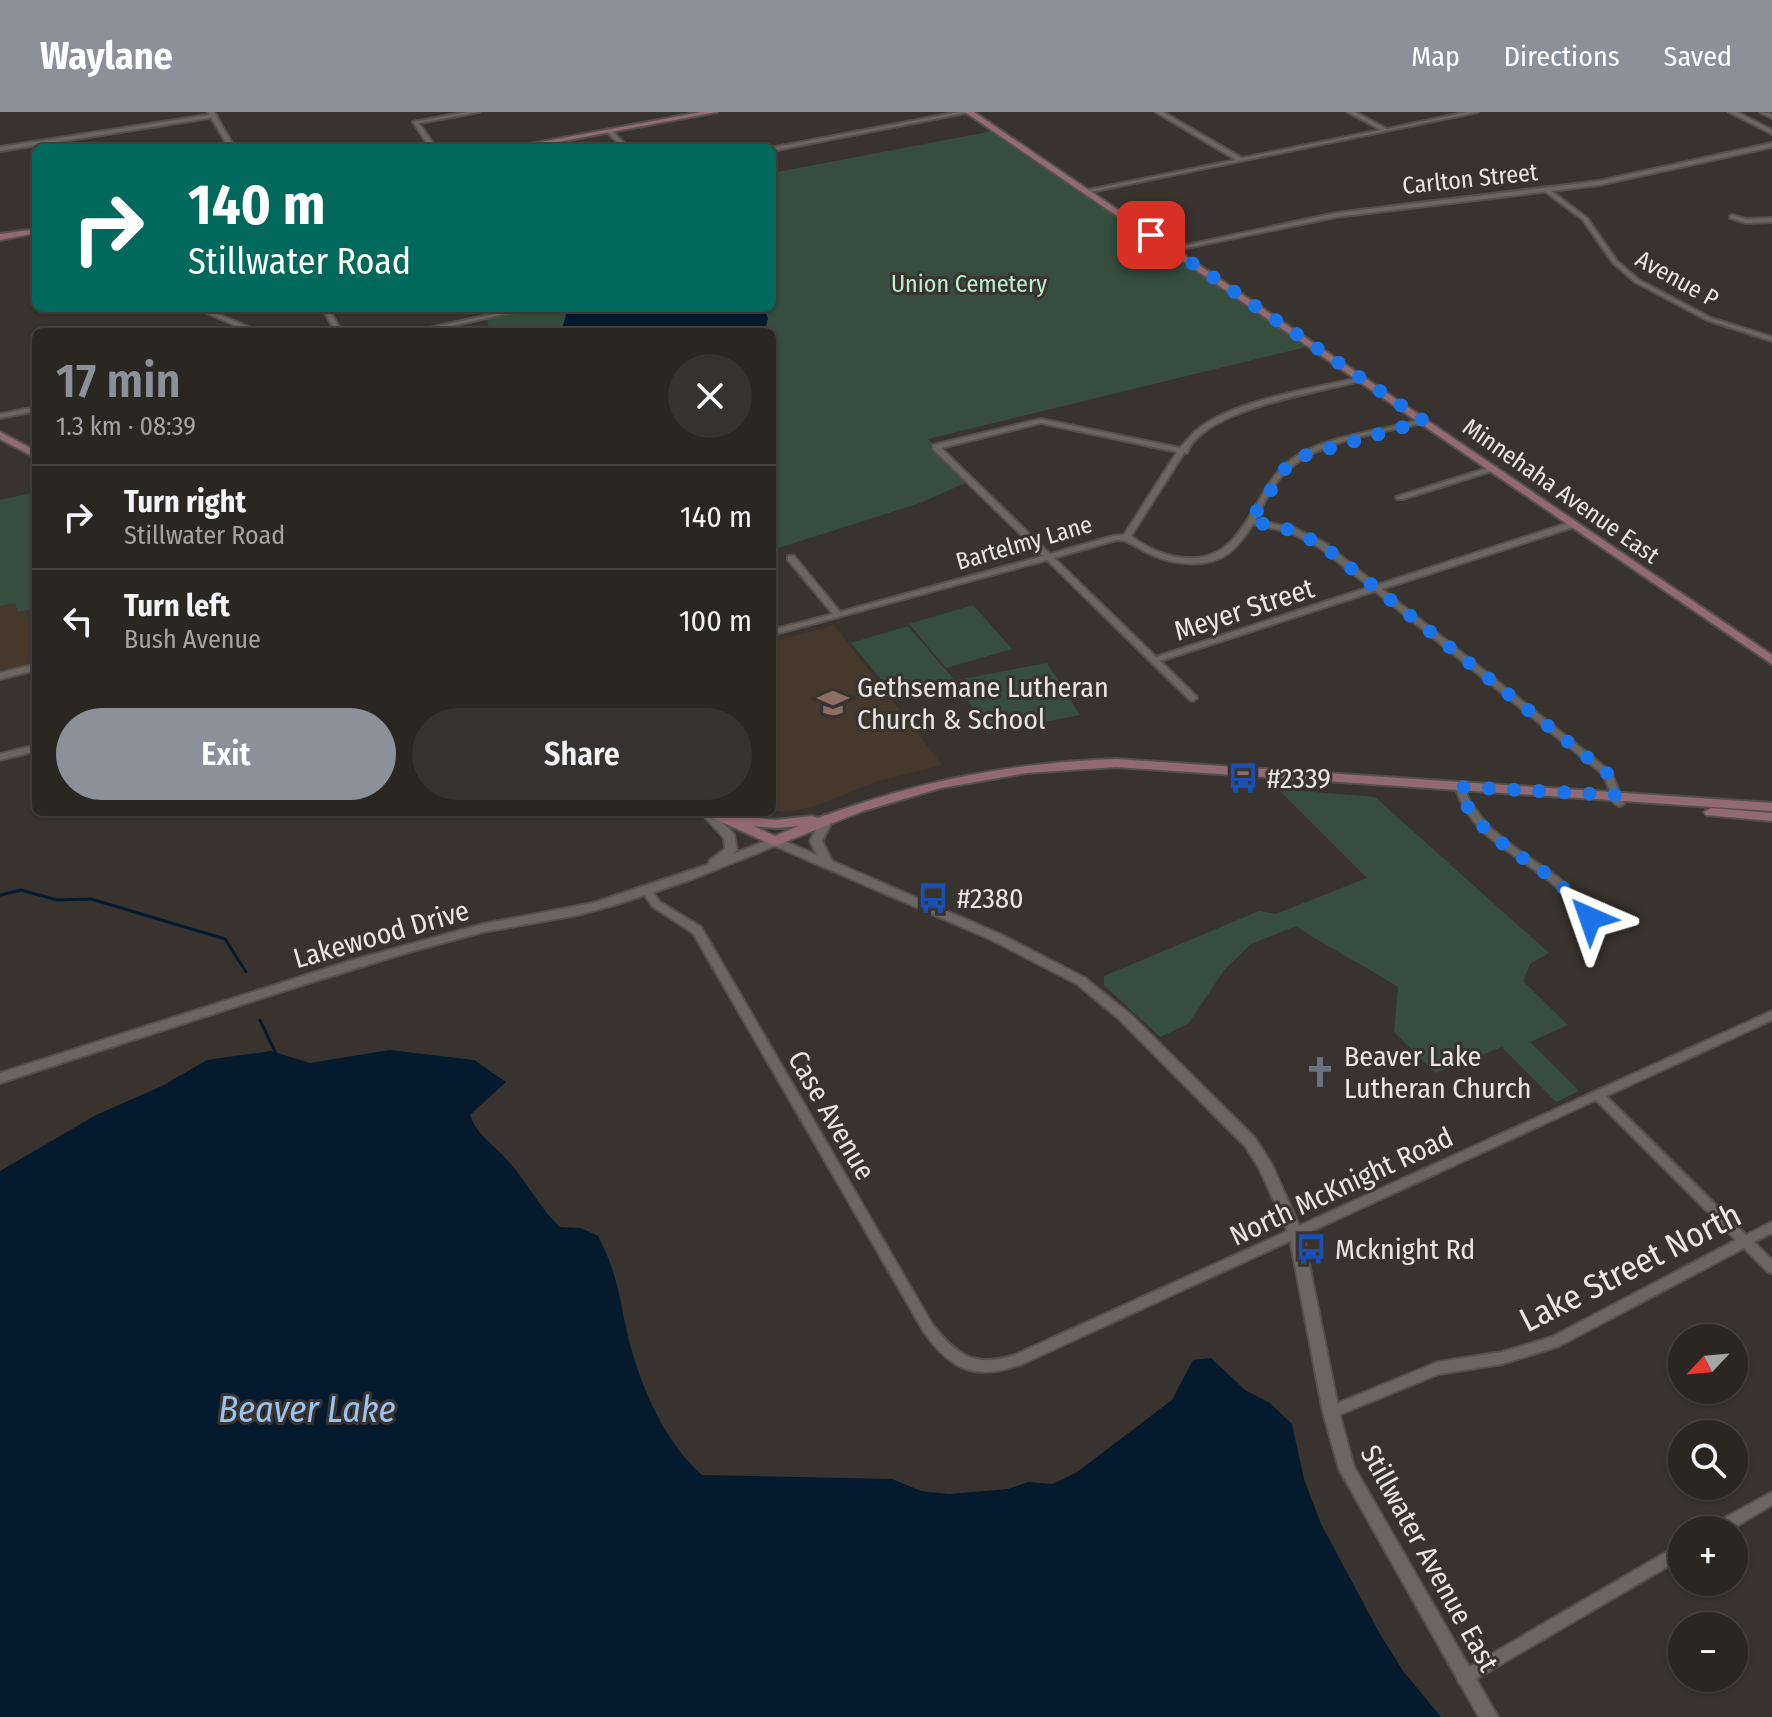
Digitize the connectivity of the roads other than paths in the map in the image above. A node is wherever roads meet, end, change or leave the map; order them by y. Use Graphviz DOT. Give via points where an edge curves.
graph roads {
  1 [pos="476,112"];
  2 [pos="713,112"];
  3 [pos="968,112"];
  4 [pos="1159,112"];
  5 [pos="1351,112"];
  6 [pos="1475,112"];
  7 [pos="1732,112"];
  8 [pos="1745,112"];
  9 [pos="1763,112"];
  10 [pos="213,114"];
  11 [pos="1772,116"];
  12 [pos="1772,126"];
  13 [pos="1386,130"];
  14 [pos="609,131"];
  15 [pos="1772,132"];
  16 [pos="230,144"];
  17 [pos="430,144"];
  18 [pos="536,144"];
  19 [pos="622,144"];
  20 [pos="1772,145"];
  21 [pos="776,148"];
  22 [pos="0,149"];
  23 [pos="1241,160"];
  24 [pos="1548,191"];
  25 [pos="1088,192"];
  26 [pos="1732,217"];
  27 [pos="1772,220"];
  28 [pos="32,232"];
  29 [pos="0,237"];
  30 [pos="1172,249"];
  31 [pos="208,312"];
  32 [pos="511,312"];
  33 [pos="247,328"];
  34 [pos="433,328"];
  35 [pos="1772,339"];
  36 [pos="1363,379"];
  37 [pos="32,410"];
  38 [pos="0,416"];
  39 [pos="1424,421"];
  40 [pos="0,435"];
  41 [pos="1184,451"];
  42 [pos="32,453"];
  43 [pos="1494,469"];
  44 [pos="1400,497"];
  45 [pos="1250,521"];
  46 [pos="1574,524"];
  47 [pos="1127,537"];
  48 [pos="1048,557"];
  49 [pos="791,558"];
  50 [pos="1376,589"];
  51 [pos="838,615"];
  52 [pos="776,632"];
  53 [pos="1154,660"];
  54 [pos="1772,660"];
  55 [pos="32,668"];
  56 [pos="0,676"];
  57 [pos="1193,698"];
  58 [pos="32,749"];
  59 [pos="0,757"];
  60 [pos="1460,787"];
  61 [pos="1617,799"];
  62 [pos="1772,807"];
  63 [pos="714,816"];
  64 [pos="718,816"];
  65 [pos="726,816"];
  66 [pos="1772,817"];
  67 [pos="828,818"];
  68 [pos="775,841"];
  69 [pos="829,865"];
  70 [pos="700,873"];
  71 [pos="647,891"];
  72 [pos="1590,918"];
  73 [pos="1772,1015"];
  74 [pos="0,1078"];
  75 [pos="1598,1095"];
  76 [pos="1772,1227"];
  77 [pos="1296,1234"];
  78 [pos="1745,1241"];
  79 [pos="1772,1268"];
  80 [pos="972,1367"];
  81 [pos="1331,1412"];
  82 [pos="1772,1498"];
  83 [pos="1741,1516"];
  84 [pos="1668,1558"];
  85 [pos="1464,1678"];
  86 [pos="1489,1717"];
  1 -- 17 [label="street" via="416,122"];
  2 -- 14 [label="main road"];
  3 -- 21 [label="street"];
  3 -- 25 [label="main road, Minnehaha Avenue East"];
  4 -- 23 [label="street"];
  5 -- 13 [label="street"];
  6 -- 13 [label="street"];
  7 -- 15 [label="street"];
  8 -- 12 [label="street"];
  9 -- 11 [label="street"];
  10 -- 16 [label="street"];
  10 -- 22 [label="street"];
  13 -- 23 [label="street"];
  14 -- 18 [label="main road"];
  14 -- 19 [label="street"];
  20 -- 24 [label="street, Carlton Street"];
  23 -- 25 [label="street"];
  24 -- 30 [label="street, Carlton Street" via="1350,213"];
  24 -- 35 [label="street, Avenue P" via="1585,219 1615,262 1637,281 1709,319"];
  25 -- 30 [label="main road, Minnehaha Avenue East"];
  26 -- 27 [label="street"];
  28 -- 29 [label="main road"];
  30 -- 36 [label="main road, Minnehaha Avenue East"];
  31 -- 33 [label="street"];
  32 -- 34 [label="street"];
  36 -- 39 [label="main road, Minnehaha Avenue East"];
  36 -- 41 [label="street" via="1228,415 1197,433"];
  37 -- 38 [label="street"];
  39 -- 43 [label="main road, Minnehaha Avenue East"];
  39 -- 45 [label="street, Bartelmy Lane" via="1300,457 1285,469"];
  40 -- 42 [label="main road"];
  41 -- 47 [label="street"];
  41 -- 48 [label="street" via="1041,421 936,447"];
  43 -- 44 [label="street"];
  43 -- 46 [label="main road, Minnehaha Avenue East"];
  45 -- 47 [label="street, Bartelmy Lane" via="1228,552 1207,560 1161,556"];
  45 -- 50 [label="street" via="1313,539"];
  46 -- 50 [label="street, Meyer Street"];
  46 -- 54 [label="main road, Minnehaha Avenue East"];
  47 -- 48 [label="street, Bartelmy Lane"];
  48 -- 51 [label="street, Bartelmy Lane"];
  48 -- 53 [label="street"];
  49 -- 51 [label="street"];
  50 -- 53 [label="street, Meyer Street"];
  50 -- 61 [label="street" via="1608,774"];
  51 -- 52 [label="street, Bartelmy Lane"];
  53 -- 57 [label="street"];
  55 -- 56 [label="street"];
  58 -- 59 [label="street"];
  60 -- 61 [label="main road"];
  60 -- 67 [label="main road" via="1179,766 1065,764 961,777"];
  60 -- 72 [label="street" via="1479,821 1554,879"];
  61 -- 62 [label="main road"];
  61 -- 66 [label="main road"];
  63 -- 70 [label="street" via="731,850"];
  64 -- 68 [label="main road"];
  65 -- 67 [label="main road" via="776,824"];
  67 -- 68 [label="main road"];
  67 -- 69 [label="street" via="816,847"];
  68 -- 69 [label="street, Stillwater Avenue East"];
  68 -- 70 [label="street, Lakewood Drive"];
  69 -- 77 [label="street, Stillwater Avenue East" via="1039,957 1103,998 1233,1121 1265,1165"];
  70 -- 71 [label="street, Lakewood Drive"];
  71 -- 74 [label="street, Lakewood Drive" via="398,952"];
  71 -- 80 [label="street, Case Avenue" via="656,904 697,930 928,1328 952,1357"];
  73 -- 75 [label="street, North McKnight Road"];
  75 -- 77 [label="street, North McKnight Road"];
  75 -- 78 [label="street"];
  76 -- 78 [label="street, Lake Street North"];
  77 -- 80 [label="street, North McKnight Road" via="1018,1360 996,1368"];
  77 -- 81 [label="street, Stillwater Avenue East"];
  78 -- 79 [label="street"];
  78 -- 81 [label="street, Lake Street North" via="1555,1342 1426,1371"];
  81 -- 85 [label="street, Stillwater Avenue East" via="1347,1469"];
  82 -- 83 [label="street"];
  84 -- 85 [label="street"];
  85 -- 86 [label="street, Stillwater Avenue East"];
}
